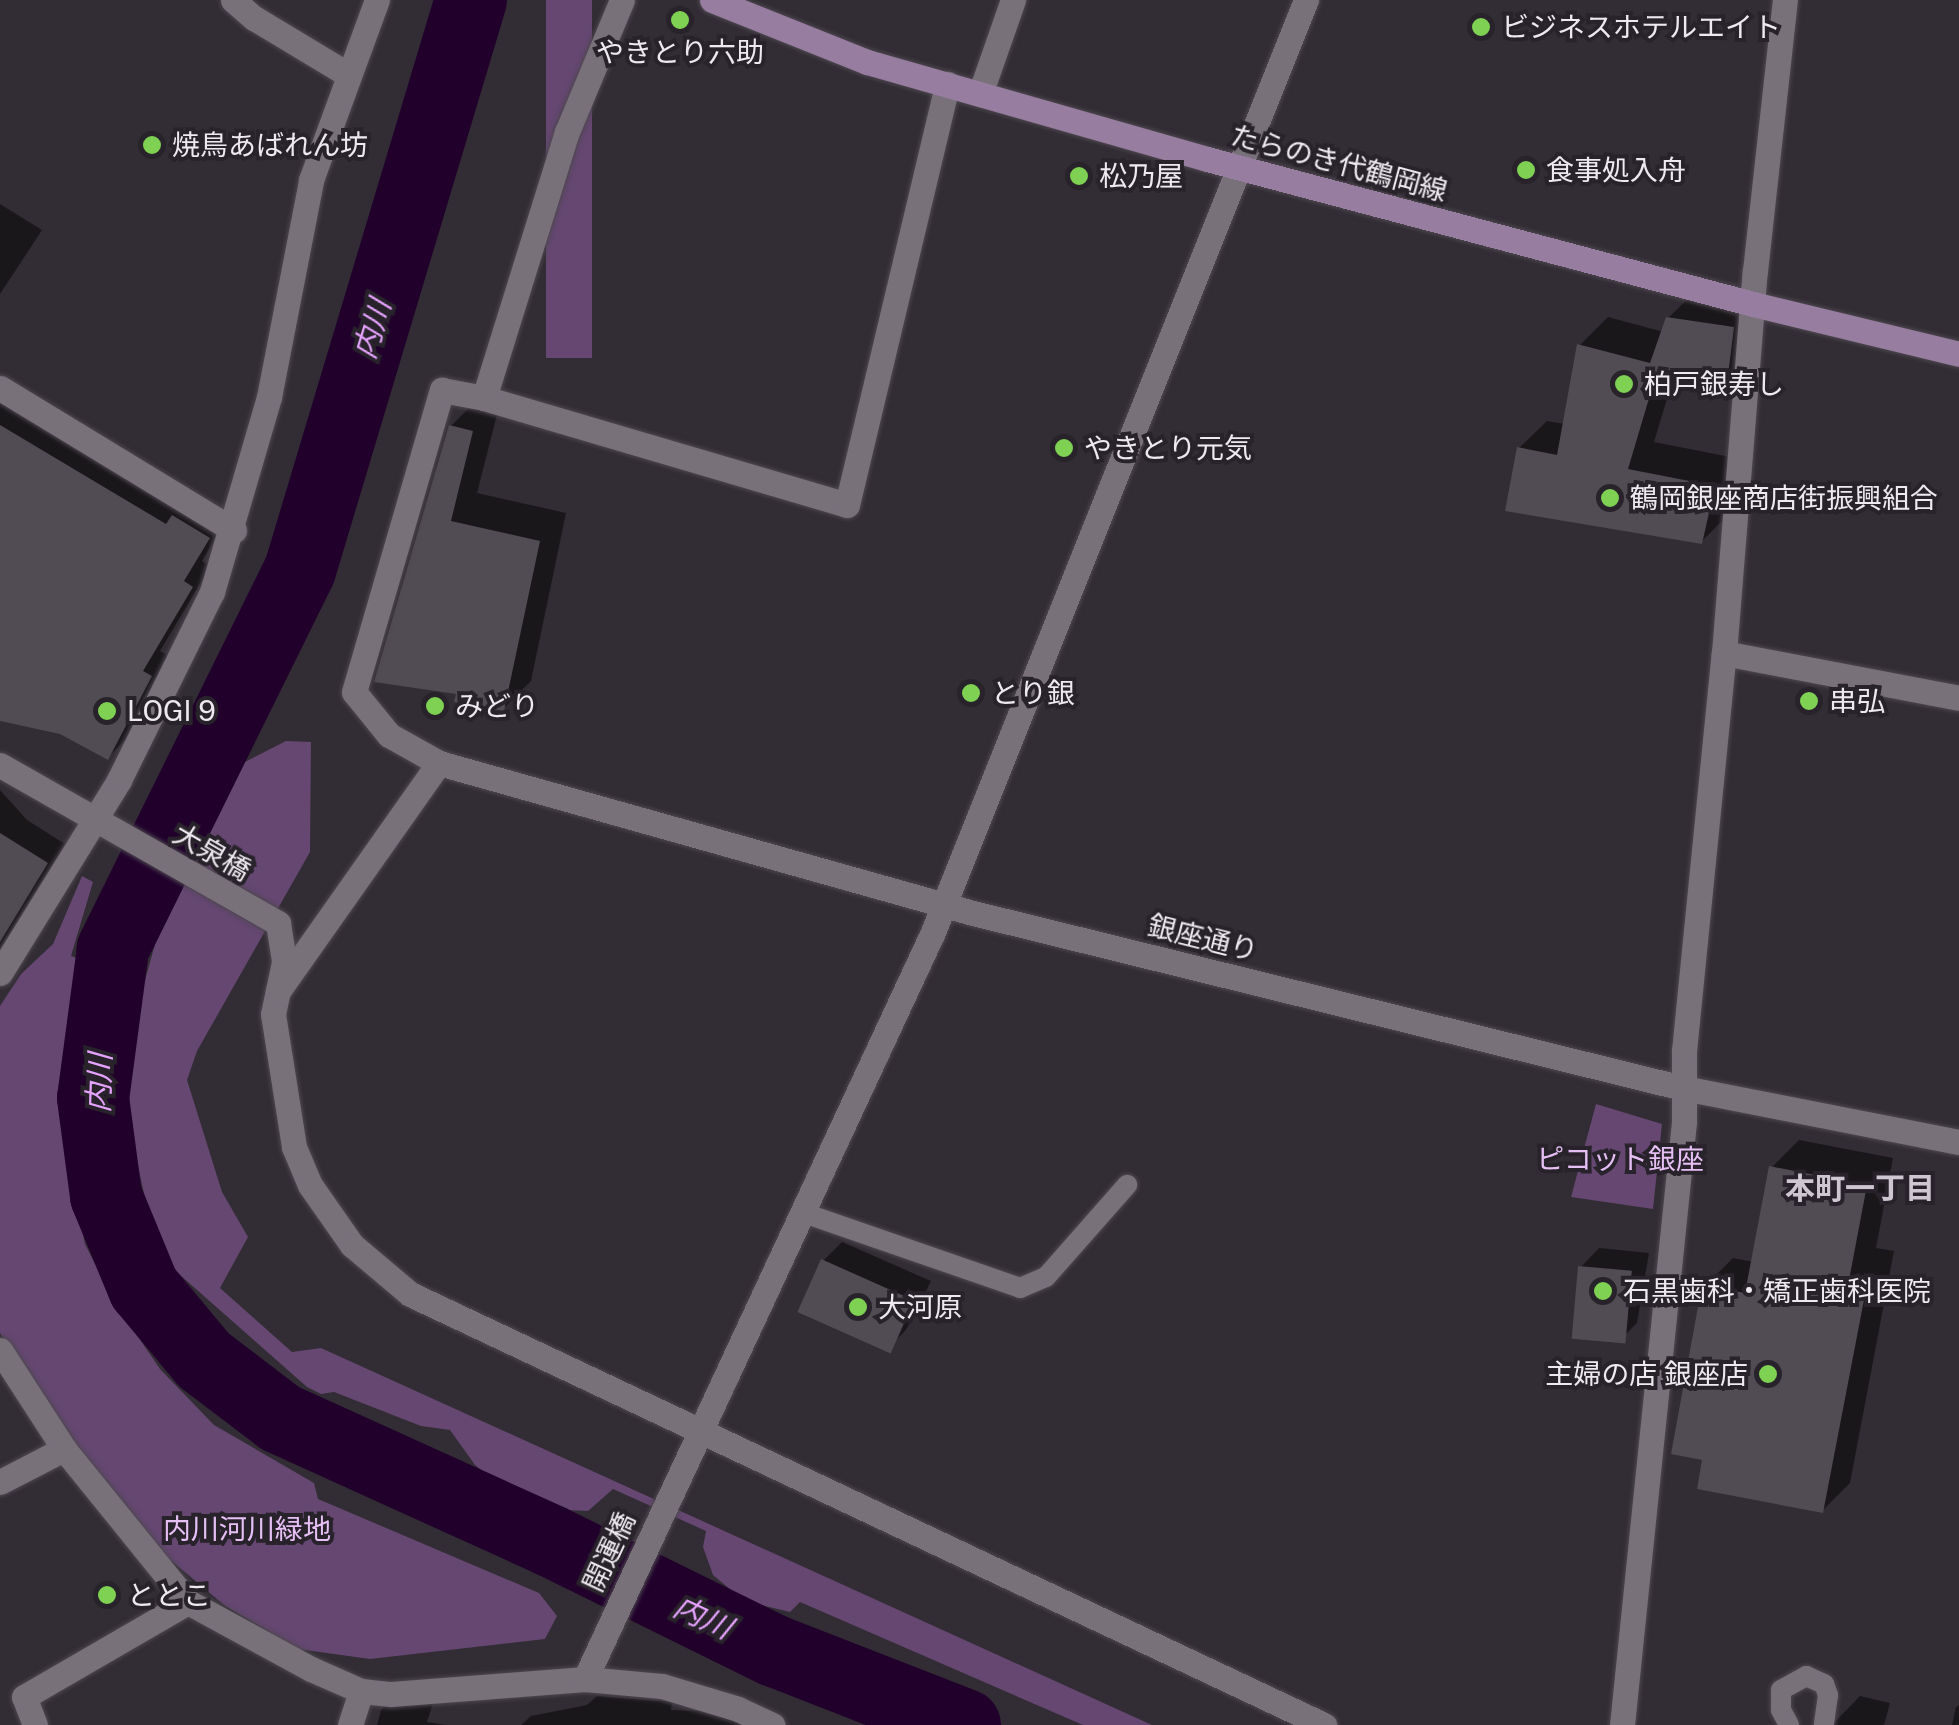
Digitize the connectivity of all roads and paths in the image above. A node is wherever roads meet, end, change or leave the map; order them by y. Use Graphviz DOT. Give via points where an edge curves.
graph roads {
  1 [pos="233,0"];
  2 [pos="377,0"];
  3 [pos="622,0"];
  4 [pos="712,0"];
  5 [pos="1014,0"];
  6 [pos="1306,0"];
  7 [pos="1785,0"];
  8 [pos="349,75"];
  9 [pos="947,84"];
  10 [pos="980,94"];
  11 [pos="1238,167"];
  12 [pos="1752,304"];
  13 [pos="1959,354"];
  14 [pos="0,388"];
  15 [pos="484,398"];
  16 [pos="234,530"];
  17 [pos="1724,652"];
  18 [pos="1959,698"];
  19 [pos="439,763"];
  20 [pos="0,765"];
  21 [pos="107,826"];
  22 [pos="339,901"];
  23 [pos="945,905"];
  24 [pos="278,923"];
  25 [pos="0,973"];
  26 [pos="278,991"];
  27 [pos="1684,1088"];
  28 [pos="1959,1142"];
  29 [pos="1127,1185"];
  30 [pos="801,1212"];
  31 [pos="0,1350"];
  32 [pos="698,1430"];
  33 [pos="64,1449"];
  34 [pos="0,1482"];
  35 [pos="188,1602"];
  36 [pos="585,1679"];
  37 [pos="361,1691"];
  38 [pos="36,1725"];
  39 [pos="350,1725"];
  40 [pos="773,1725"];
  41 [pos="1324,1725"];
  42 [pos="1622,1725"];
  43 [pos="1790,1725"];
  44 [pos="1824,1725"];
  1 -- 8 [label="street"];
  2 -- 8 [label="street"];
  3 -- 15 [label="street" via="567,132"];
  4 -- 9 [label="main road, たらのき代鶴岡線" via="867,62"];
  5 -- 10 [label="street"];
  6 -- 11 [label="street, 開運橋"];
  7 -- 12 [label="street"];
  8 -- 16 [label="street" via="311,180 269,397"];
  9 -- 10 [label="main road, たらのき代鶴岡線"];
  9 -- 15 [label="street" via="847,505"];
  10 -- 11 [label="main road, たらのき代鶴岡線"];
  11 -- 12 [label="main road, たらのき代鶴岡線"];
  11 -- 23 [label="street, 開運橋"];
  12 -- 13 [label="main road, たらのき代鶴岡線"];
  12 -- 17 [label="street"];
  14 -- 16 [label="street"];
  15 -- 19 [label="street, 銀座通り" via="442,390 354,692 389,735"];
  16 -- 21 [label="street"];
  17 -- 18 [label="street"];
  17 -- 27 [label="street"];
  19 -- 22 [label="street"];
  19 -- 23 [label="street, 銀座通り"];
  20 -- 21 [label="street, 大泉橋"];
  21 -- 24 [label="street, 大泉橋"];
  21 -- 25 [label="street"];
  22 -- 24 [label="street" via="306,920"];
  22 -- 26 [label="street"];
  23 -- 27 [label="street, 銀座通り"];
  23 -- 30 [label="street, 開運橋"];
  24 -- 26 [label="street" via="284,962"];
  26 -- 32 [label="street" via="277,1053 294,1147 310,1186 352,1245 410,1294"];
  27 -- 28 [label="street, 銀座通り"];
  27 -- 42 [label="street"];
  29 -- 30 [label="lane" via="1046,1277 1020,1288"];
  30 -- 32 [label="street, 開運橋"];
  31 -- 33 [label="street"];
  32 -- 36 [label="street, 開運橋"];
  32 -- 41 [label="street"];
  33 -- 34 [label="street"];
  33 -- 35 [label="street"];
  35 -- 37 [label="street"];
  35 -- 38 [label="street" via="24,1697"];
  36 -- 37 [label="street"];
  36 -- 40 [label="street" via="662,1686"];
  37 -- 39 [label="street"];
  43 -- 44 [label="lane" via="1781,1690 1806,1676 1824,1684"];
}
